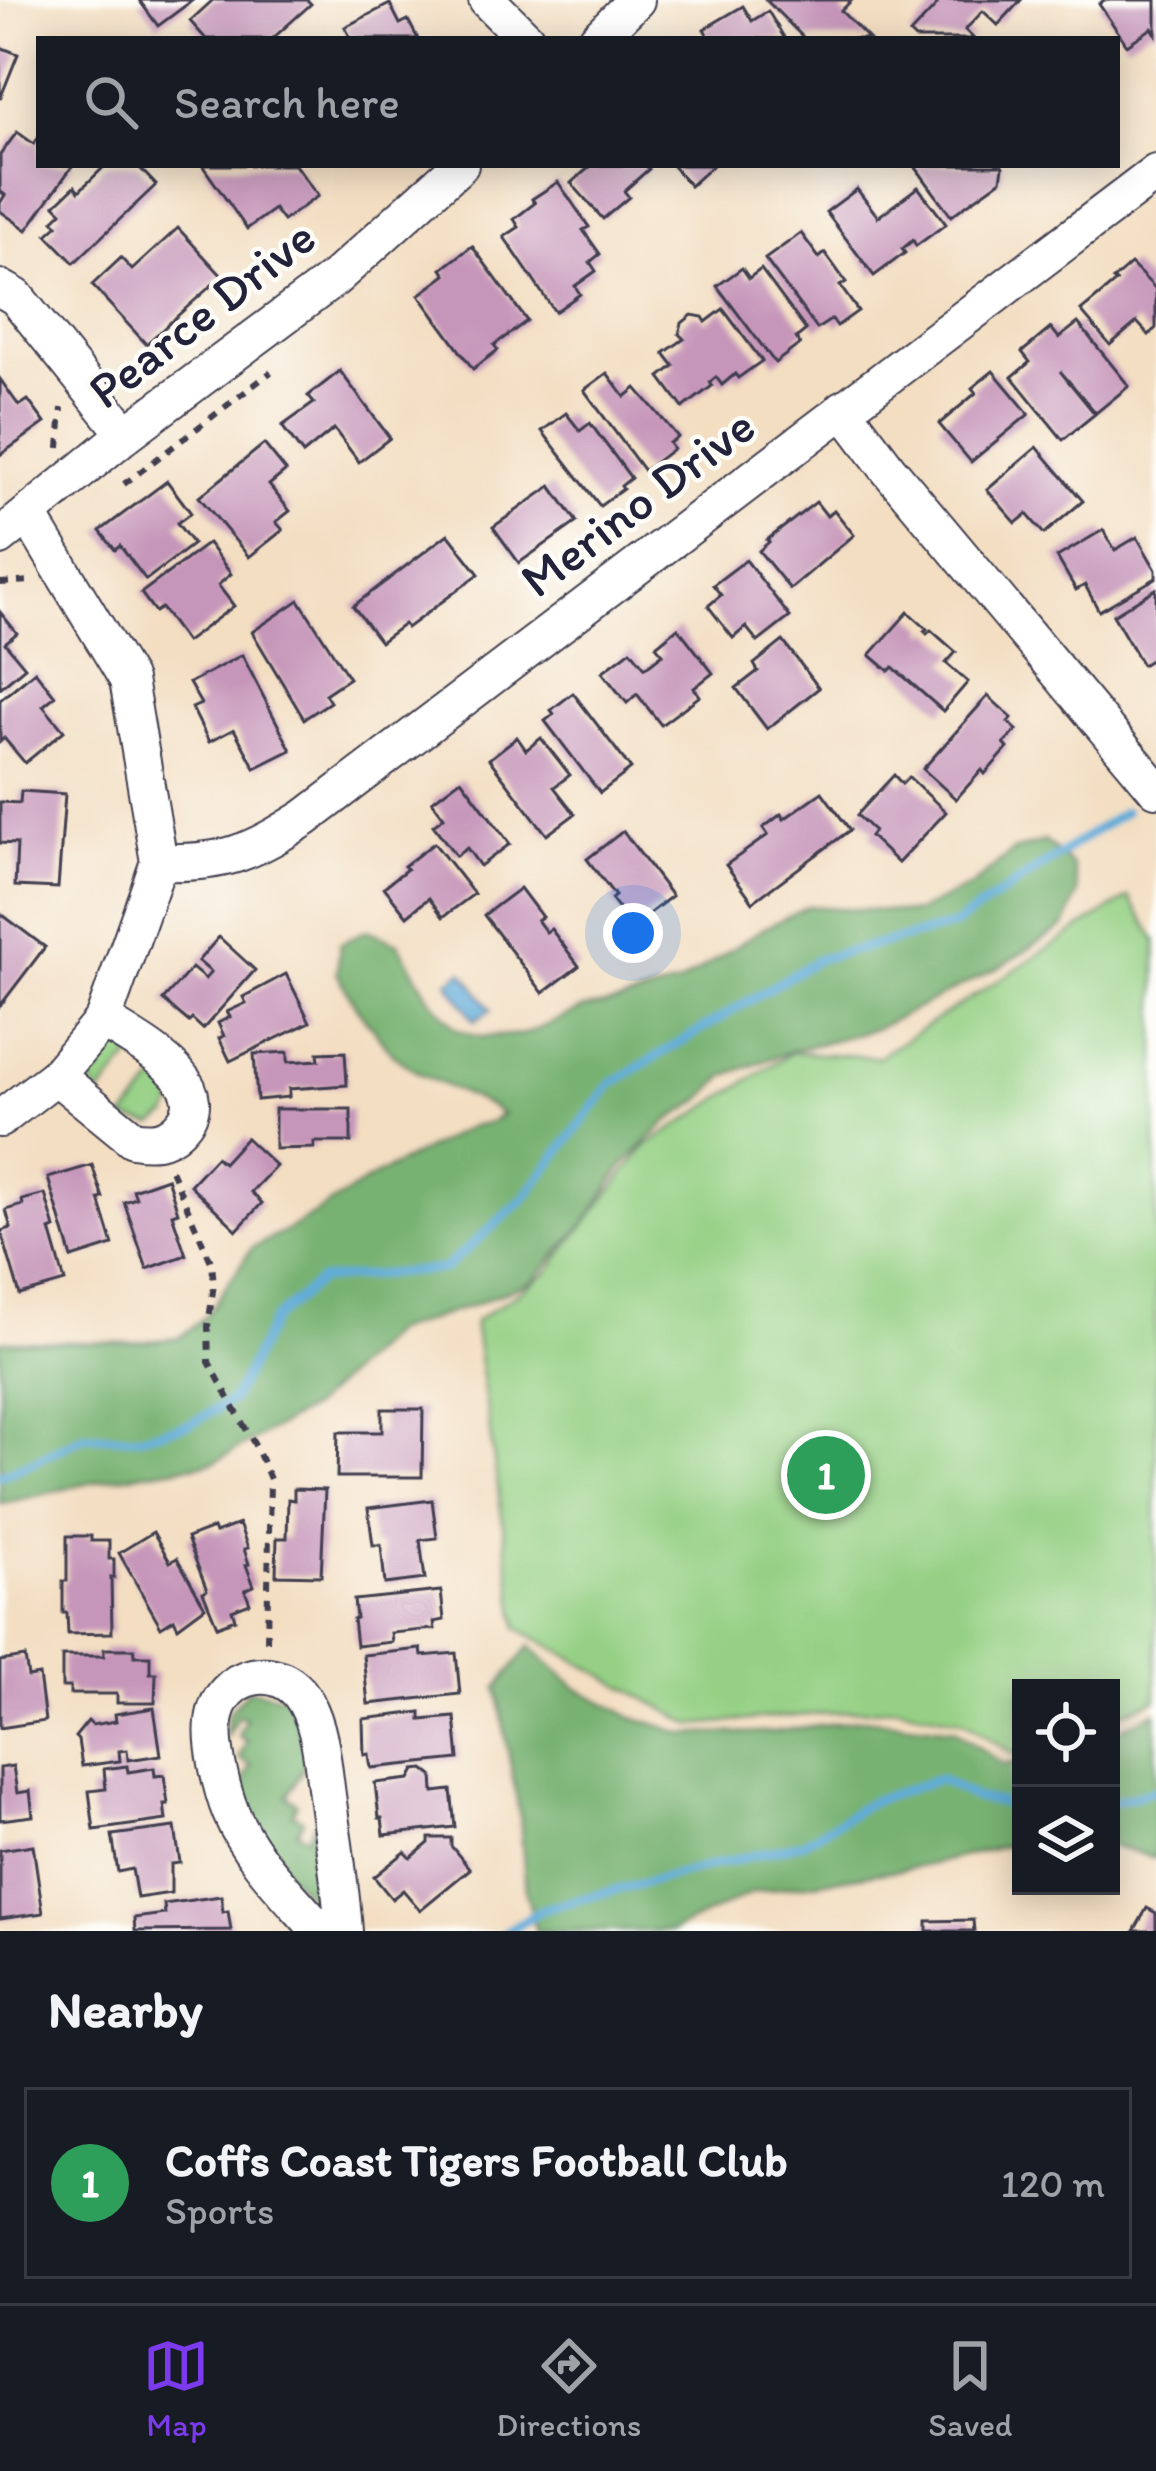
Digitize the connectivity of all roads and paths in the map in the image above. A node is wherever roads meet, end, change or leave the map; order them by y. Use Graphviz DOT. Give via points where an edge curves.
graph roads {
  1 [pos="487,0"];
  2 [pos="636,0"];
  3 [pos="523,36"];
  4 [pos="600,36"];
  5 [pos="457,168"];
  6 [pos="1156,173"];
  7 [pos="0,288"];
  8 [pos="280,365"];
  9 [pos="63,399"];
  10 [pos="843,410"];
  11 [pos="126,434"];
  12 [pos="58,452"];
  13 [pos="118,488"];
  14 [pos="14,527"];
  15 [pos="35,581"];
  16 [pos="0,583"];
  17 [pos="1156,788"];
  18 [pos="159,862"];
  19 [pos="103,1020"];
  20 [pos="56,1076"];
  21 [pos="0,1119"];
  22 [pos="166,1159"];
  23 [pos="266,1652"];
  24 [pos="320,1931"];
  25 [pos="344,1931"];
  1 -- 3 [label="street"];
  2 -- 4 [label="street"];
  5 -- 11 [label="street, Pearce Drive" via="335,278"];
  6 -- 10 [label="street, Merino Drive"];
  7 -- 11 [label="street" via="16,297"];
  8 -- 13 [label="path"];
  9 -- 12 [label="path"];
  10 -- 17 [label="street"];
  10 -- 18 [label="street, Merino Drive" via="305,818 258,848 204,864"];
  11 -- 14 [label="street, Pearce Drive"];
  14 -- 18 [label="street" via="128,680"];
  15 -- 16 [label="path"];
  18 -- 19 [label="street"];
  19 -- 20 [label="street"];
  19 -- 20 [label="street" via="187,1084 190,1101 177,1131 133,1139"];
  20 -- 21 [label="street"];
  22 -- 23 [label="path" via="212,1264 208,1362 270,1479"];
  24 -- 25 [label="street" via="231,1813 214,1722 221,1699 246,1677 278,1677 312,1716"];
}
